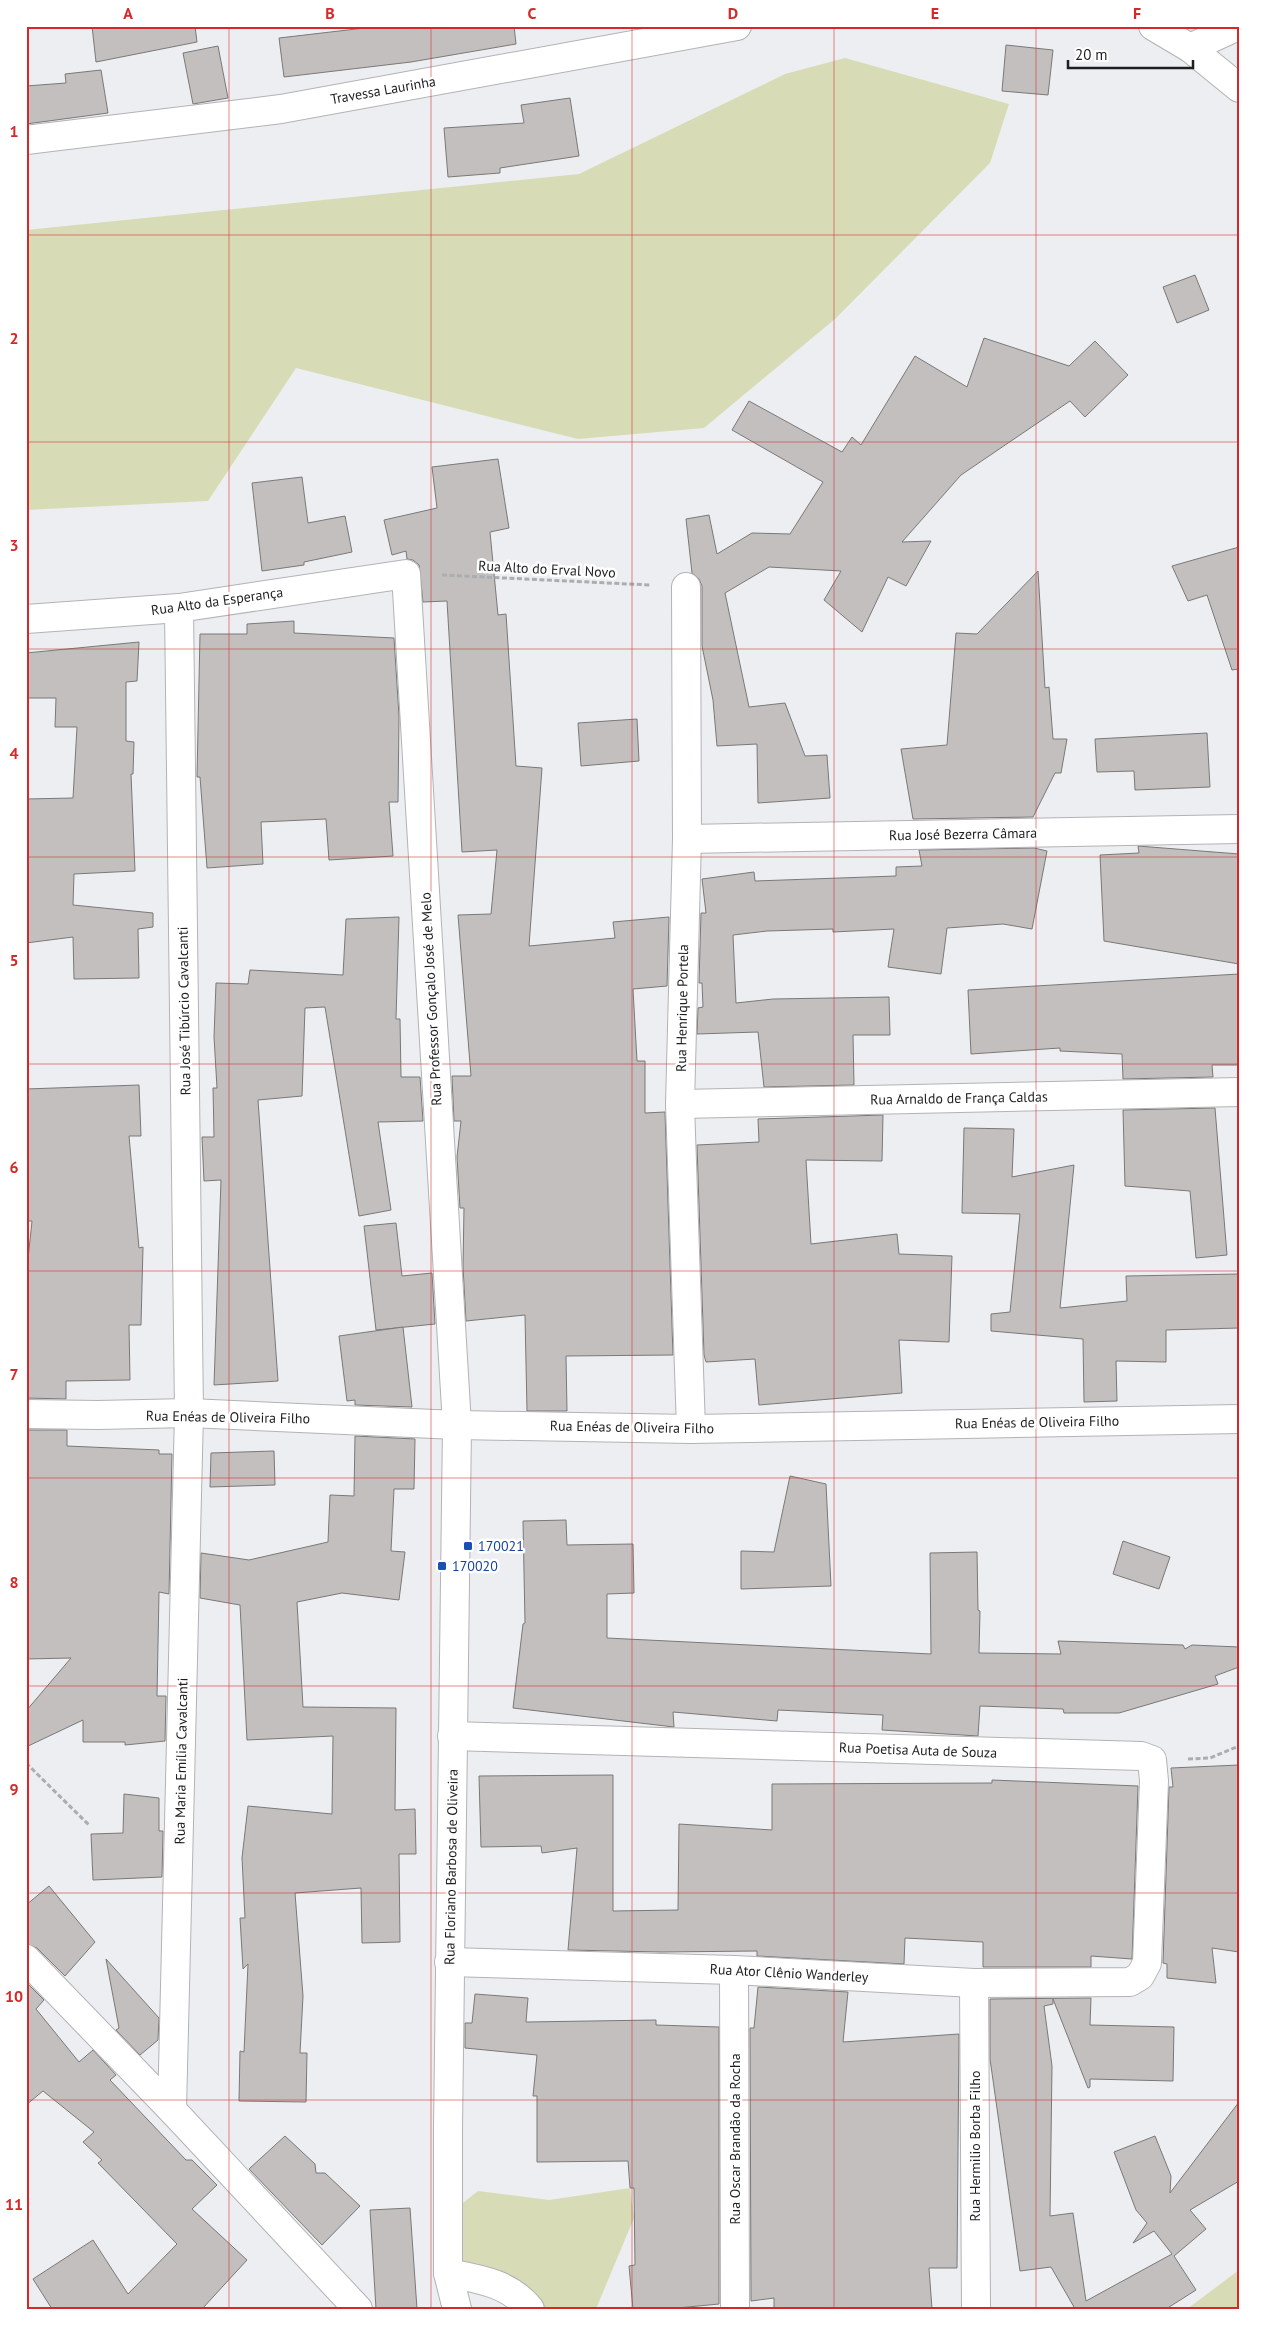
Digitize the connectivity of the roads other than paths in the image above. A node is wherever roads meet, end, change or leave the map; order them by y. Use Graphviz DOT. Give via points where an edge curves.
graph roads {
  1 [pos="737,26"];
  2 [pos="1153,26"];
  3 [pos="1238,26"];
  4 [pos="1190,48"];
  5 [pos="1239,88"];
  6 [pos="26,140"];
  7 [pos="406,574"];
  8 [pos="686,587"];
  9 [pos="178,608"];
  10 [pos="26,619"];
  11 [pos="1239,829"];
  12 [pos="686,839"];
  13 [pos="1239,1092"];
  14 [pos="680,1104"];
  15 [pos="189,1413"];
  16 [pos="26,1414"];
  17 [pos="1239,1419"];
  18 [pos="456,1425"];
  19 [pos="691,1429"];
  20 [pos="452,1736"];
  21 [pos="26,1959"];
  22 [pos="449,1962"];
  23 [pos="734,1970"];
  24 [pos="1130,1982"];
  25 [pos="974,1983"];
  26 [pos="172,2110"];
  27 [pos="448,2273"];
  28 [pos="358,2309"];
  29 [pos="457,2309"];
  30 [pos="530,2309"];
  31 [pos="736,2309"];
  32 [pos="976,2309"];
  1 -- 6 [label="street, Travessa Laurinha" via="281,109"];
  2 -- 4 [label="street"];
  3 -- 4 [label="street"];
  4 -- 5 [label="street"];
  7 -- 9 [label="street, Rua Alto da Esperança"];
  7 -- 18 [label="street, Rua Professor Gonçalo José de Melo"];
  8 -- 12 [label="street, Rua Henrique Portela"];
  9 -- 10 [label="street, Rua Alto da Esperança"];
  9 -- 15 [label="street, Rua José Tibúrcio Cavalcanti"];
  11 -- 12 [label="street, Rua José Bezerra Câmara"];
  12 -- 14 [label="street, Rua Henrique Portela"];
  13 -- 14 [label="street, Rua Arnaldo de França Caldas"];
  14 -- 19 [label="street, Rua Henrique Portela"];
  15 -- 16 [label="street, Rua Enéas de Oliveira Filho"];
  15 -- 18 [label="street, Rua Enéas de Oliveira Filho"];
  15 -- 26 [label="street, Rua Maria Emília Cavalcanti"];
  17 -- 19 [label="street, Rua Enéas de Oliveira Filho"];
  18 -- 19 [label="street, Rua Enéas de Oliveira Filho"];
  18 -- 20 [label="street, Rua Floriano Barbosa de Oliveira"];
  20 -- 22 [label="street, Rua Floriano Barbosa de Oliveira"];
  20 -- 24 [label="street, Rua Poetisa Auta de Souza" via="1141,1756 1152,1760 1154,1780 1147,1963 1140,1976"];
  21 -- 26 [label="street"];
  22 -- 23 [label="street, Rua Ator Clênio Wanderley"];
  22 -- 27 [label="street, Rua Floriano Barbosa de Oliveira"];
  23 -- 25 [label="street, Rua Ator Clênio Wanderley"];
  23 -- 31 [label="street, Rua Oscar Brandão da Rocha"];
  24 -- 25 [label="street, Rua Ator Clênio Wanderley"];
  25 -- 32 [label="street, Rua Hermilio Borba Filho"];
  26 -- 28 [label="street"];
  27 -- 29 [label="street, Rua Floriano Barbosa de Oliveira"];
  27 -- 30 [label="street" via="506,2288"];
}
